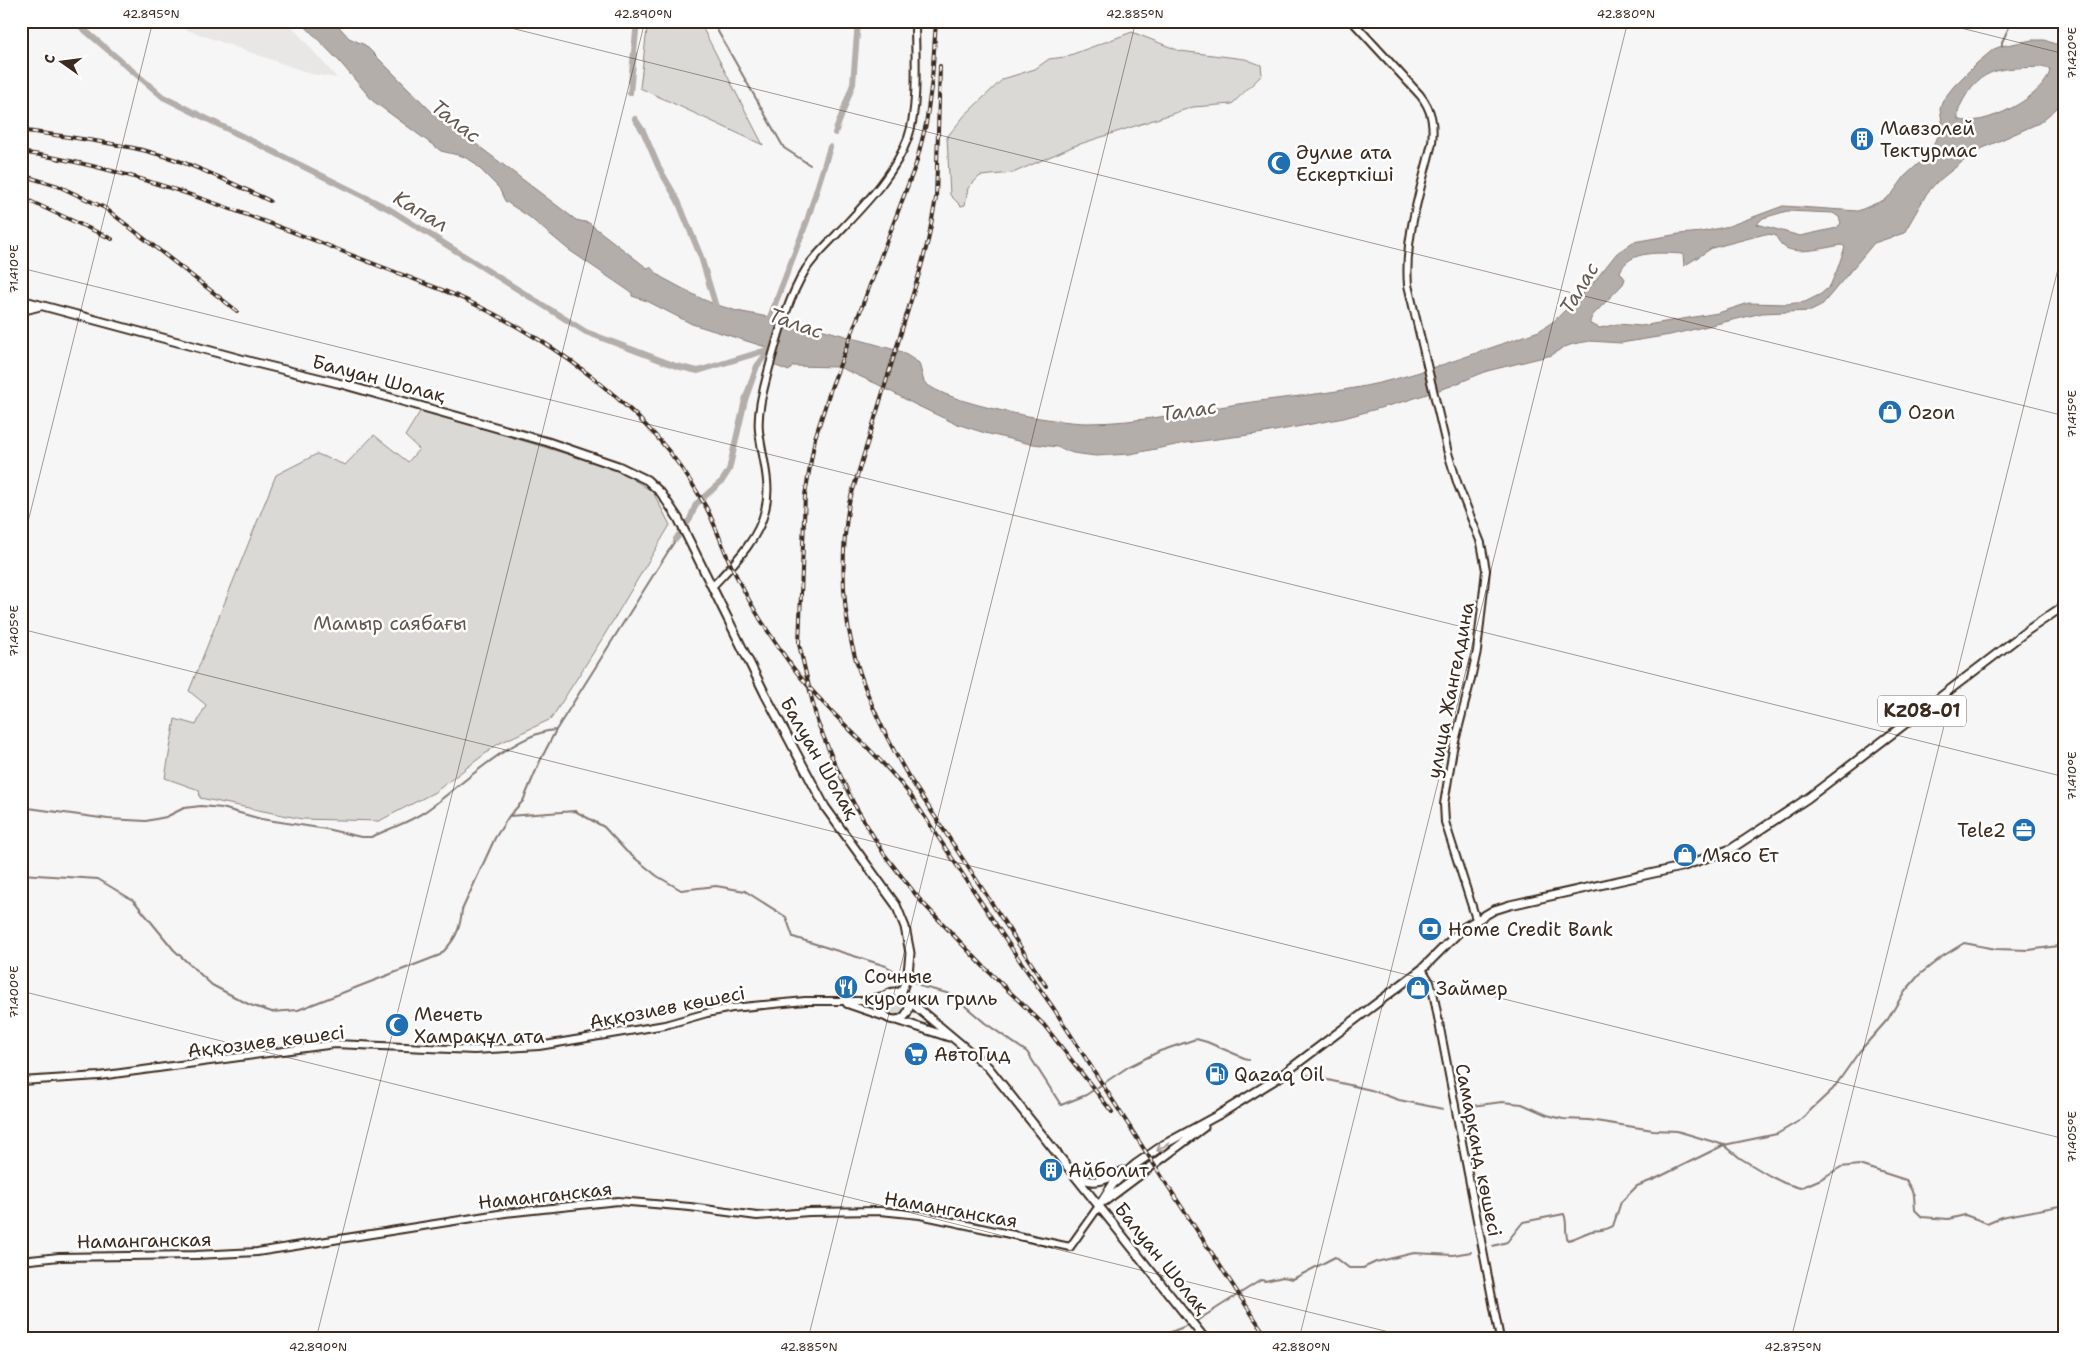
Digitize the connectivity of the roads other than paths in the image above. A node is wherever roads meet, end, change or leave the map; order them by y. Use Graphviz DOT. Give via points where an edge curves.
graph roads {
  1 [pos="915,21"];
  2 [pos="1352,21"];
  3 [pos="21,300"];
  4 [pos="51,307"];
  5 [pos="21,311"];
  6 [pos="712,587"];
  7 [pos="2065,605"];
  8 [pos="1476,919"];
  9 [pos="1422,969"];
  10 [pos="890,994"];
  11 [pos="901,994"];
  12 [pos="908,1000"];
  13 [pos="841,1002"];
  14 [pos="888,1018"];
  15 [pos="896,1020"];
  16 [pos="956,1040"];
  17 [pos="21,1081"];
  18 [pos="1220,1114"];
  19 [pos="1136,1164"];
  20 [pos="1073,1173"];
  21 [pos="1099,1206"];
  22 [pos="21,1261"];
  23 [pos="1205,1339"];
  24 [pos="1500,1339"];
  1 -- 6 [label="street" via="913,116 908,137 885,178 807,269 789,307 760,405 766,509 749,544"];
  2 -- 8 [label="street, улица Жангелдина" via="1427,104 1434,129 1410,239 1407,274 1437,409 1458,484 1481,543 1486,570 1477,651 1453,749 1444,804 1447,830"];
  3 -- 4 [label="main road, Балуан Шолақ"];
  4 -- 5 [label="main road" via="39,306"];
  4 -- 6 [label="main road, Балуан Шолақ" via="338,383 548,442 618,466 647,480 661,493 678,518"];
  6 -- 11 [label="main road, Балуан Шолақ" via="825,806 896,905 905,927 910,954"];
  7 -- 8 [label="main road, KZ08-01" via="1808,798 1732,849 1681,867 1510,905"];
  8 -- 9 [label="main road, KZ08-01"];
  9 -- 18 [label="main road, KZ08-01" via="1278,1078"];
  9 -- 24 [label="street, Самарқанд көшесі" via="1434,997"];
  10 -- 11 [label="main road"];
  10 -- 13 [label="street, Аққозиев көшесі"];
  10 -- 14 [label="main road" via="884,998 882,1006"];
  11 -- 12 [label="main road"];
  12 -- 15 [label="main road" via="907,1013"];
  12 -- 16 [label="main road, Балуан Шолақ"];
  13 -- 14 [label="street, Аққозиев көшесі"];
  13 -- 17 [label="street, Аққозиев көшесі" via="732,1008 665,1025 539,1046 474,1050 335,1044 112,1074"];
  14 -- 15 [label="main road"];
  15 -- 16 [label="main road, Балуан Шолақ"];
  16 -- 20 [label="main road, Балуан Шолақ" via="988,1067"];
  18 -- 19 [label="main road, KZ08-01, one-way"];
  18 -- 21 [label="main road, KZ08-01"];
  19 -- 20 [label="main road, KZ08-01" via="1100,1181 1083,1179"];
  19 -- 21 [label="main road, KZ08-01" via="1113,1184"];
  20 -- 21 [label="main road, Балуан Шолақ"];
  21 -- 22 [label="street, Наманганская" via="1070,1247 920,1215 880,1211 757,1216 618,1201 505,1213 257,1252 58,1257"];
  21 -- 23 [label="main road, Балуан Шолақ"];
}
